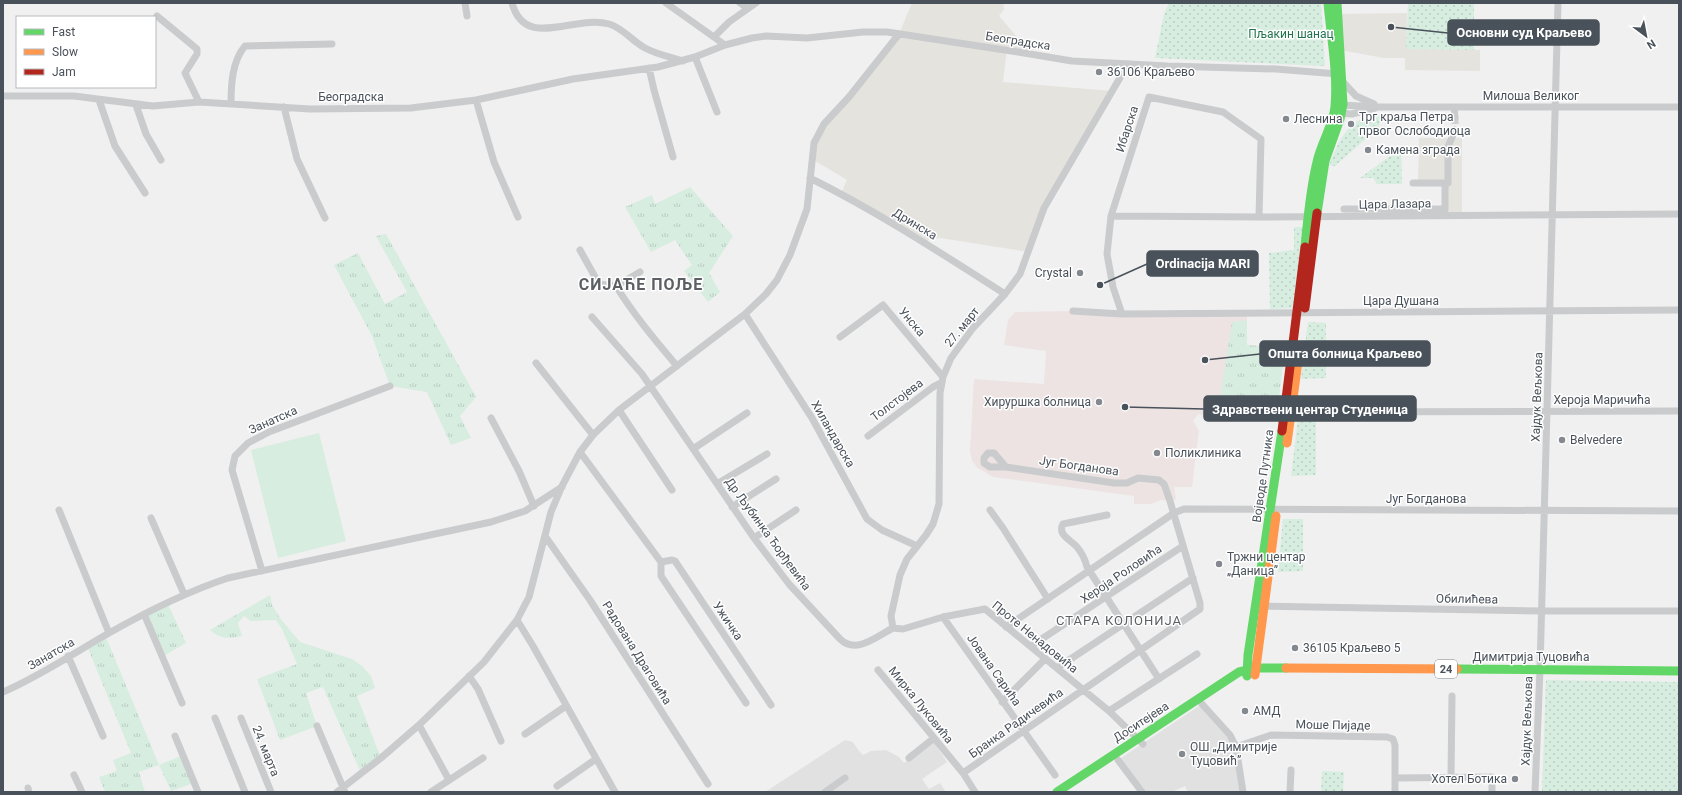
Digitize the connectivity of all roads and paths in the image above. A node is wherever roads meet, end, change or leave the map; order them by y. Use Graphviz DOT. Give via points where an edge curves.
graph roads {
  1 [pos="465,3"];
  2 [pos="512,3"];
  3 [pos="666,3"];
  4 [pos="740,3"];
  5 [pos="756,3"];
  6 [pos="1328,3"];
  7 [pos="1337,3"];
  8 [pos="1558,3"];
  9 [pos="747,8"];
  10 [pos="157,16"];
  11 [pos="467,16"];
  12 [pos="899,34"];
  13 [pos="714,36"];
  14 [pos="332,44"];
  15 [pos="725,45"];
  16 [pos="695,57"];
  17 [pos="683,61"];
  18 [pos="1128,64"];
  19 [pos="650,68"];
  20 [pos="1340,77"];
  21 [pos="3,96"];
  22 [pos="99,100"];
  23 [pos="476,100"];
  24 [pos="199,102"];
  25 [pos="136,104"];
  26 [pos="231,104"];
  27 [pos="1555,106"];
  28 [pos="284,107"];
  29 [pos="1382,107"];
  30 [pos="1454,107"];
  31 [pos="1679,107"];
  32 [pos="1339,109"];
  33 [pos="717,112"];
  34 [pos="1455,117"];
  35 [pos="1455,130"];
  36 [pos="673,157"];
  37 [pos="161,160"];
  38 [pos="810,178"];
  39 [pos="1445,183"];
  40 [pos="1413,184"];
  41 [pos="145,193"];
  42 [pos="1344,209"];
  43 [pos="1554,214"];
  44 [pos="1679,214"];
  45 [pos="1111,216"];
  46 [pos="1314,216"];
  47 [pos="518,217"];
  48 [pos="1259,217"];
  49 [pos="325,218"];
  50 [pos="580,250"];
  51 [pos="640,272"];
  52 [pos="616,286"];
  53 [pos="1005,294"];
  54 [pos="1073,310"];
  55 [pos="1679,310"];
  56 [pos="1550,311"];
  57 [pos="1301,313"];
  58 [pos="745,314"];
  59 [pos="1122,314"];
  60 [pos="592,317"];
  61 [pos="840,337"];
  62 [pos="536,363"];
  63 [pos="678,366"];
  64 [pos="942,380"];
  65 [pos="390,386"];
  66 [pos="650,387"];
  67 [pos="619,410"];
  68 [pos="1547,411"];
  69 [pos="1679,411"];
  70 [pos="1288,412"];
  71 [pos="747,413"];
  72 [pos="491,418"];
  73 [pos="593,435"];
  74 [pos="868,436"];
  75 [pos="693,449"];
  76 [pos="580,452"];
  77 [pos="767,454"];
  78 [pos="1006,467"];
  79 [pos="776,479"];
  80 [pos="717,484"];
  81 [pos="562,486"];
  82 [pos="672,490"];
  83 [pos="543,500"];
  84 [pos="554,505"];
  85 [pos="534,506"];
  86 [pos="732,507"];
  87 [pos="1274,509"];
  88 [pos="60,510"];
  89 [pos="796,510"];
  90 [pos="990,510"];
  91 [pos="1544,510"];
  92 [pos="1679,511"];
  93 [pos="1174,513"];
  94 [pos="1107,515"];
  95 [pos="152,518"];
  96 [pos="545,536"];
  97 [pos="754,538"];
  98 [pos="917,546"];
  99 [pos="1183,546"];
  100 [pos="661,562"];
  101 [pos="262,571"];
  102 [pos="1090,571"];
  103 [pos="1193,578"];
  104 [pos="184,594"];
  105 [pos="1106,597"];
  106 [pos="1048,599"];
  107 [pos="1260,606"];
  108 [pos="1541,611"];
  109 [pos="1679,611"];
  110 [pos="144,614"];
  111 [pos="943,617"];
  112 [pos="517,620"];
  113 [pos="1124,624"];
  114 [pos="1006,627"];
  115 [pos="893,628"];
  116 [pos="109,633"];
  117 [pos="1031,646"];
  118 [pos="1141,651"];
  119 [pos="1258,652"];
  120 [pos="1197,654"];
  121 [pos="68,656"];
  122 [pos="1045,659"];
  123 [pos="1057,668"];
  124 [pos="1271,668"];
  125 [pos="878,670"];
  126 [pos="1679,671"];
  127 [pos="1249,672"];
  128 [pos="1540,672"];
  129 [pos="469,676"];
  130 [pos="1679,677"];
  131 [pos="1159,679"];
  132 [pos="1083,690"];
  133 [pos="3,692"];
  134 [pos="1452,696"];
  135 [pos="1002,702"];
  136 [pos="182,703"];
  137 [pos="746,703"];
  138 [pos="1202,704"];
  139 [pos="771,705"];
  140 [pos="566,706"];
  141 [pos="1109,711"];
  142 [pos="215,718"];
  143 [pos="241,718"];
  144 [pos="317,726"];
  145 [pos="419,726"];
  146 [pos="1024,731"];
  147 [pos="525,734"];
  148 [pos="103,736"];
  149 [pos="175,736"];
  150 [pos="934,738"];
  151 [pos="501,741"];
  152 [pos="1140,741"];
  153 [pos="1236,747"];
  154 [pos="483,758"];
  155 [pos="909,758"];
  156 [pos="596,759"];
  157 [pos="1118,760"];
  158 [pos="1291,770"];
  159 [pos="963,773"];
  160 [pos="74,775"];
  161 [pos="1055,775"];
  162 [pos="1086,777"];
  163 [pos="1451,777"];
  164 [pos="845,778"];
  165 [pos="1395,778"];
  166 [pos="449,780"];
  167 [pos="708,784"];
  168 [pos="557,786"];
  169 [pos="344,789"];
  170 [pos="82,792"];
  171 [pos="198,792"];
  172 [pos="245,792"];
  173 [pos="271,792"];
  174 [pos="337,792"];
  175 [pos="431,792"];
  176 [pos="615,792"];
  177 [pos="825,792"];
  178 [pos="975,792"];
  179 [pos="1057,792"];
  180 [pos="1069,792"];
  181 [pos="1142,792"];
  182 [pos="1243,792"];
  183 [pos="1290,792"];
  184 [pos="1395,792"];
  185 [pos="1492,792"];
  186 [pos="1535,792"];
  1 -- 11 [label="street"];
  2 -- 17 [label="street" via="517,17 526,26 540,28 585,23 607,24 615,26 645,48"];
  3 -- 13 [label="street"];
  4 -- 9 [label="street"];
  5 -- 9 [label="street"];
  6 -- 20 [label="main road"];
  7 -- 20 [label="main road"];
  8 -- 27 [label="street, Хајдук Вељкова"];
  9 -- 13 [label="street"];
  10 -- 24 [label="street" via="197,49 197,54 186,73"];
  12 -- 15 [label="street, Београдска" via="863,32 806,38 766,36"];
  12 -- 18 [label="street, Београдска" via="1072,61"];
  12 -- 38 [label="street" via="824,124 814,143"];
  13 -- 15 [label="street"];
  14 -- 26 [label="street" via="245,46 239,55 231,82"];
  15 -- 16 [label="street, Београдска"];
  16 -- 17 [label="street, Београдска"];
  16 -- 33 [label="street"];
  17 -- 19 [label="street, Београдска"];
  18 -- 20 [label="street, Београдска" via="1276,69"];
  18 -- 53 [label="street, 27. март" via="1044,208 1020,274"];
  19 -- 23 [label="street, Београдска" via="573,79"];
  19 -- 36 [label="street"];
  20 -- 29 [label="street" via="1356,96"];
  20 -- 32 [label="main road"];
  21 -- 22 [label="street, Београдска" via="74,96"];
  22 -- 25 [label="street, Београдска"];
  22 -- 41 [label="street" via="115,146"];
  23 -- 28 [label="street, Београдска" via="411,108"];
  23 -- 47 [label="street" via="494,162"];
  24 -- 25 [label="street, Београдска" via="164,106"];
  24 -- 26 [label="street, Београдска"];
  25 -- 37 [label="street" via="146,134"];
  26 -- 28 [label="street, Београдска"];
  27 -- 30 [label="street, Милоша Великог"];
  27 -- 31 [label="street, Милоша Великог"];
  27 -- 43 [label="street, Хајдук Вељкова"];
  28 -- 49 [label="street" via="297,159"];
  29 -- 30 [label="street, Милоша Великог"];
  29 -- 32 [label="street"];
  30 -- 34 [label="street"];
  32 -- 46 [label="main road, Војводе Путника" via="1321,160 1321,184"];
  35 -- 39 [label="street" via="1448,146 1448,183"];
  38 -- 53 [label="street, Дринска" via="841,193 926,243"];
  38 -- 58 [label="street" via="807,209 790,255 777,280"];
  39 -- 40 [label="street"];
  39 -- 42 [label="street, Цара Лазара" via="1445,209"];
  43 -- 44 [label="street, Цара Лазара"];
  43 -- 46 [label="street, Цара Лазара"];
  43 -- 56 [label="street, Хајдук Вељкова"];
  45 -- 48 [label="street, Цара Лазара"];
  45 -- 48 [label="street, Ибарска" via="1149,97 1223,112 1261,139"];
  45 -- 59 [label="street, Ибарска" via="1107,254 1113,287"];
  46 -- 48 [label="street, Цара Лазара"];
  46 -- 57 [label="main road, Војводе Путника"];
  50 -- 52 [label="street" via="599,284"];
  51 -- 52 [label="street"];
  52 -- 63 [label="street" via="631,311"];
  53 -- 64 [label="street, 27. март" via="973,328 951,358"];
  54 -- 59 [label="street, Цара Душана"];
  55 -- 56 [label="street, Цара Душана"];
  56 -- 57 [label="street, Цара Душана"];
  56 -- 68 [label="street, Хајдук Вељкова"];
  57 -- 59 [label="street, Цара Душана"];
  57 -- 70 [label="main road, Војводе Путника"];
  58 -- 63 [label="street"];
  58 -- 98 [label="street, Хиландарска" via="812,418 864,514 882,530"];
  60 -- 66 [label="street, Др Љубинка Ђорђевића"];
  61 -- 64 [label="street, Унска" via="883,305"];
  62 -- 73 [label="street"];
  63 -- 66 [label="street"];
  64 -- 74 [label="street, Толстојева"];
  64 -- 98 [label="street, 27. март" via="939,504 933,524"];
  65 -- 101 [label="street, Занатска" via="269,432 248,443 235,456 232,470"];
  66 -- 67 [label="street"];
  66 -- 75 [label="street, Др Љубинка Ђорђевића"];
  67 -- 73 [label="street"];
  67 -- 82 [label="street"];
  68 -- 69 [label="street, Хероја Маричића"];
  68 -- 70 [label="street, Хероја Маричића"];
  68 -- 91 [label="street, Хајдук Вељкова"];
  70 -- 87 [label="main road, Војводе Путника"];
  71 -- 75 [label="street"];
  72 -- 85 [label="street" via="519,470"];
  73 -- 76 [label="street"];
  75 -- 80 [label="street, Др Љубинка Ђорђевића"];
  76 -- 81 [label="street"];
  76 -- 100 [label="street"];
  77 -- 80 [label="street"];
  78 -- 93 [label="street, Југ Богданова" via="1114,483 1138,478 1159,480 1166,489"];
  79 -- 86 [label="street"];
  80 -- 86 [label="street, Др Љубинка Ђорђевића"];
  81 -- 83 [label="street, Занатска"];
  81 -- 84 [label="street"];
  83 -- 84 [label="street" via="550,500"];
  83 -- 85 [label="street, Занатска"];
  84 -- 96 [label="street"];
  85 -- 101 [label="street, Занатска" via="517,514 471,527"];
  86 -- 97 [label="street, Др Љубинка Ђорђевића"];
  87 -- 91 [label="street, Југ Богданова"];
  87 -- 93 [label="street, Југ Богданова" via="1189,508"];
  87 -- 107 [label="main road, Војводе Путника"];
  88 -- 116 [label="street"];
  89 -- 97 [label="street"];
  90 -- 106 [label="street"];
  91 -- 92 [label="street, Југ Богданова"];
  91 -- 108 [label="street, Хајдук Вељкова"];
  93 -- 99 [label="street"];
  93 -- 102 [label="street, Југ Богданова"];
  94 -- 102 [label="street" via="1061,526 1066,538 1083,554"];
  95 -- 104 [label="street"];
  96 -- 112 [label="street" via="529,597"];
  96 -- 167 [label="street, Радована Драговића" via="590,600"];
  97 -- 115 [label="street, Др Љубинка Ђорђевића" via="800,597 844,644 854,647"];
  98 -- 115 [label="street, 27. март" via="899,579 891,616"];
  99 -- 103 [label="street"];
  99 -- 105 [label="street, Хероја Роловића"];
  100 -- 137 [label="street" via="661,576"];
  100 -- 139 [label="street, Ужичка" via="675,561"];
  101 -- 104 [label="street, Занатска" via="228,578"];
  102 -- 105 [label="street"];
  102 -- 106 [label="street, Југ Богданова"];
  103 -- 113 [label="street"];
  103 -- 118 [label="street, Бранка Радичевића" via="1200,609"];
  104 -- 110 [label="street, Занатска"];
  105 -- 113 [label="street"];
  105 -- 117 [label="street, Хероја Роловића"];
  106 -- 114 [label="street, Југ Богданова"];
  107 -- 108 [label="street, Обилићева"];
  107 -- 119 [label="main road, Војводе Путника"];
  107 -- 127 [label="main road, Војводе Путника" via="1248,655"];
  108 -- 109 [label="street, Обилићева"];
  108 -- 128 [label="street, Хајдук Вељкова"];
  110 -- 116 [label="street, Занатска"];
  110 -- 136 [label="street"];
  111 -- 114 [label="street, Проте Ненадовића" via="985,609"];
  111 -- 115 [label="street, Проте Ненадовића" via="903,629"];
  111 -- 135 [label="street, Јована Сарића"];
  112 -- 129 [label="street" via="489,657"];
  112 -- 140 [label="street"];
  113 -- 118 [label="street"];
  113 -- 123 [label="street"];
  114 -- 117 [label="street, Проте Ненадовића"];
  116 -- 121 [label="street, Занатска"];
  117 -- 122 [label="street, Проте Ненадовића"];
  118 -- 131 [label="street"];
  118 -- 132 [label="street, Бранка Радичевића"];
  119 -- 124 [label="main road" via="1261,662"];
  119 -- 127 [label="main road, Војводе Путника"];
  120 -- 131 [label="street"];
  121 -- 133 [label="street, Занатска"];
  121 -- 148 [label="street"];
  122 -- 123 [label="street, Проте Ненадовића"];
  122 -- 135 [label="street"];
  123 -- 132 [label="street, Проте Ненадовића"];
  124 -- 127 [label="main road, Димитрија Туцовића / 24"];
  124 -- 128 [label="main road, Димитрија Туцовића / 24"];
  125 -- 150 [label="street, Мирка Луковића"];
  126 -- 128 [label="main road, Димитрија Туцовића / 24"];
  127 -- 128 [label="main road, Димитрија Туцовића / 24"];
  127 -- 138 [label="main road, Доситејева"];
  127 -- 152 [label="main road, Доситејева"];
  128 -- 130 [label="main road, Димитрија Туцовића / 24"];
  128 -- 186 [label="street, Хајдук Вељкова"];
  129 -- 145 [label="street"];
  129 -- 151 [label="street" via="478,689"];
  131 -- 141 [label="street"];
  132 -- 141 [label="street, Проте Ненадовића"];
  132 -- 146 [label="street, Бранка Радичевића"];
  134 -- 163 [label="street"];
  135 -- 146 [label="street, Јована Сарића"];
  138 -- 152 [label="main road, Доситејева"];
  138 -- 153 [label="street" via="1230,735"];
  140 -- 147 [label="street"];
  140 -- 156 [label="street"];
  141 -- 152 [label="street, Проте Ненадовића"];
  142 -- 172 [label="street"];
  143 -- 173 [label="street, 24. марта"];
  144 -- 169 [label="street"];
  145 -- 166 [label="street"];
  145 -- 169 [label="street"];
  146 -- 159 [label="street, Бранка Радичевића"];
  146 -- 161 [label="street, Јована Сарића"];
  149 -- 171 [label="street"];
  150 -- 155 [label="street"];
  150 -- 159 [label="street, Мирка Луковића"];
  152 -- 157 [label="main road, Доситејева"];
  152 -- 162 [label="main road, Доситејева"];
  153 -- 165 [label="street, Моше Пијаде" via="1271,735 1386,737 1393,739 1395,745"];
  153 -- 182 [label="street"];
  154 -- 166 [label="street"];
  156 -- 168 [label="street"];
  156 -- 176 [label="street"];
  157 -- 162 [label="main road, Доситејева"];
  157 -- 181 [label="street"];
  158 -- 183 [label="street"];
  159 -- 178 [label="street, Мирка Луковића"];
  160 -- 170 [label="street"];
  162 -- 179 [label="main road, Доситејева"];
  162 -- 180 [label="main road, Доситејева"];
  163 -- 165 [label="street"];
  163 -- 185 [label="street" via="1492,777"];
  164 -- 177 [label="street"];
  165 -- 184 [label="street, Моше Пијаде"];
  166 -- 175 [label="street"];
  169 -- 174 [label="street"];
}
